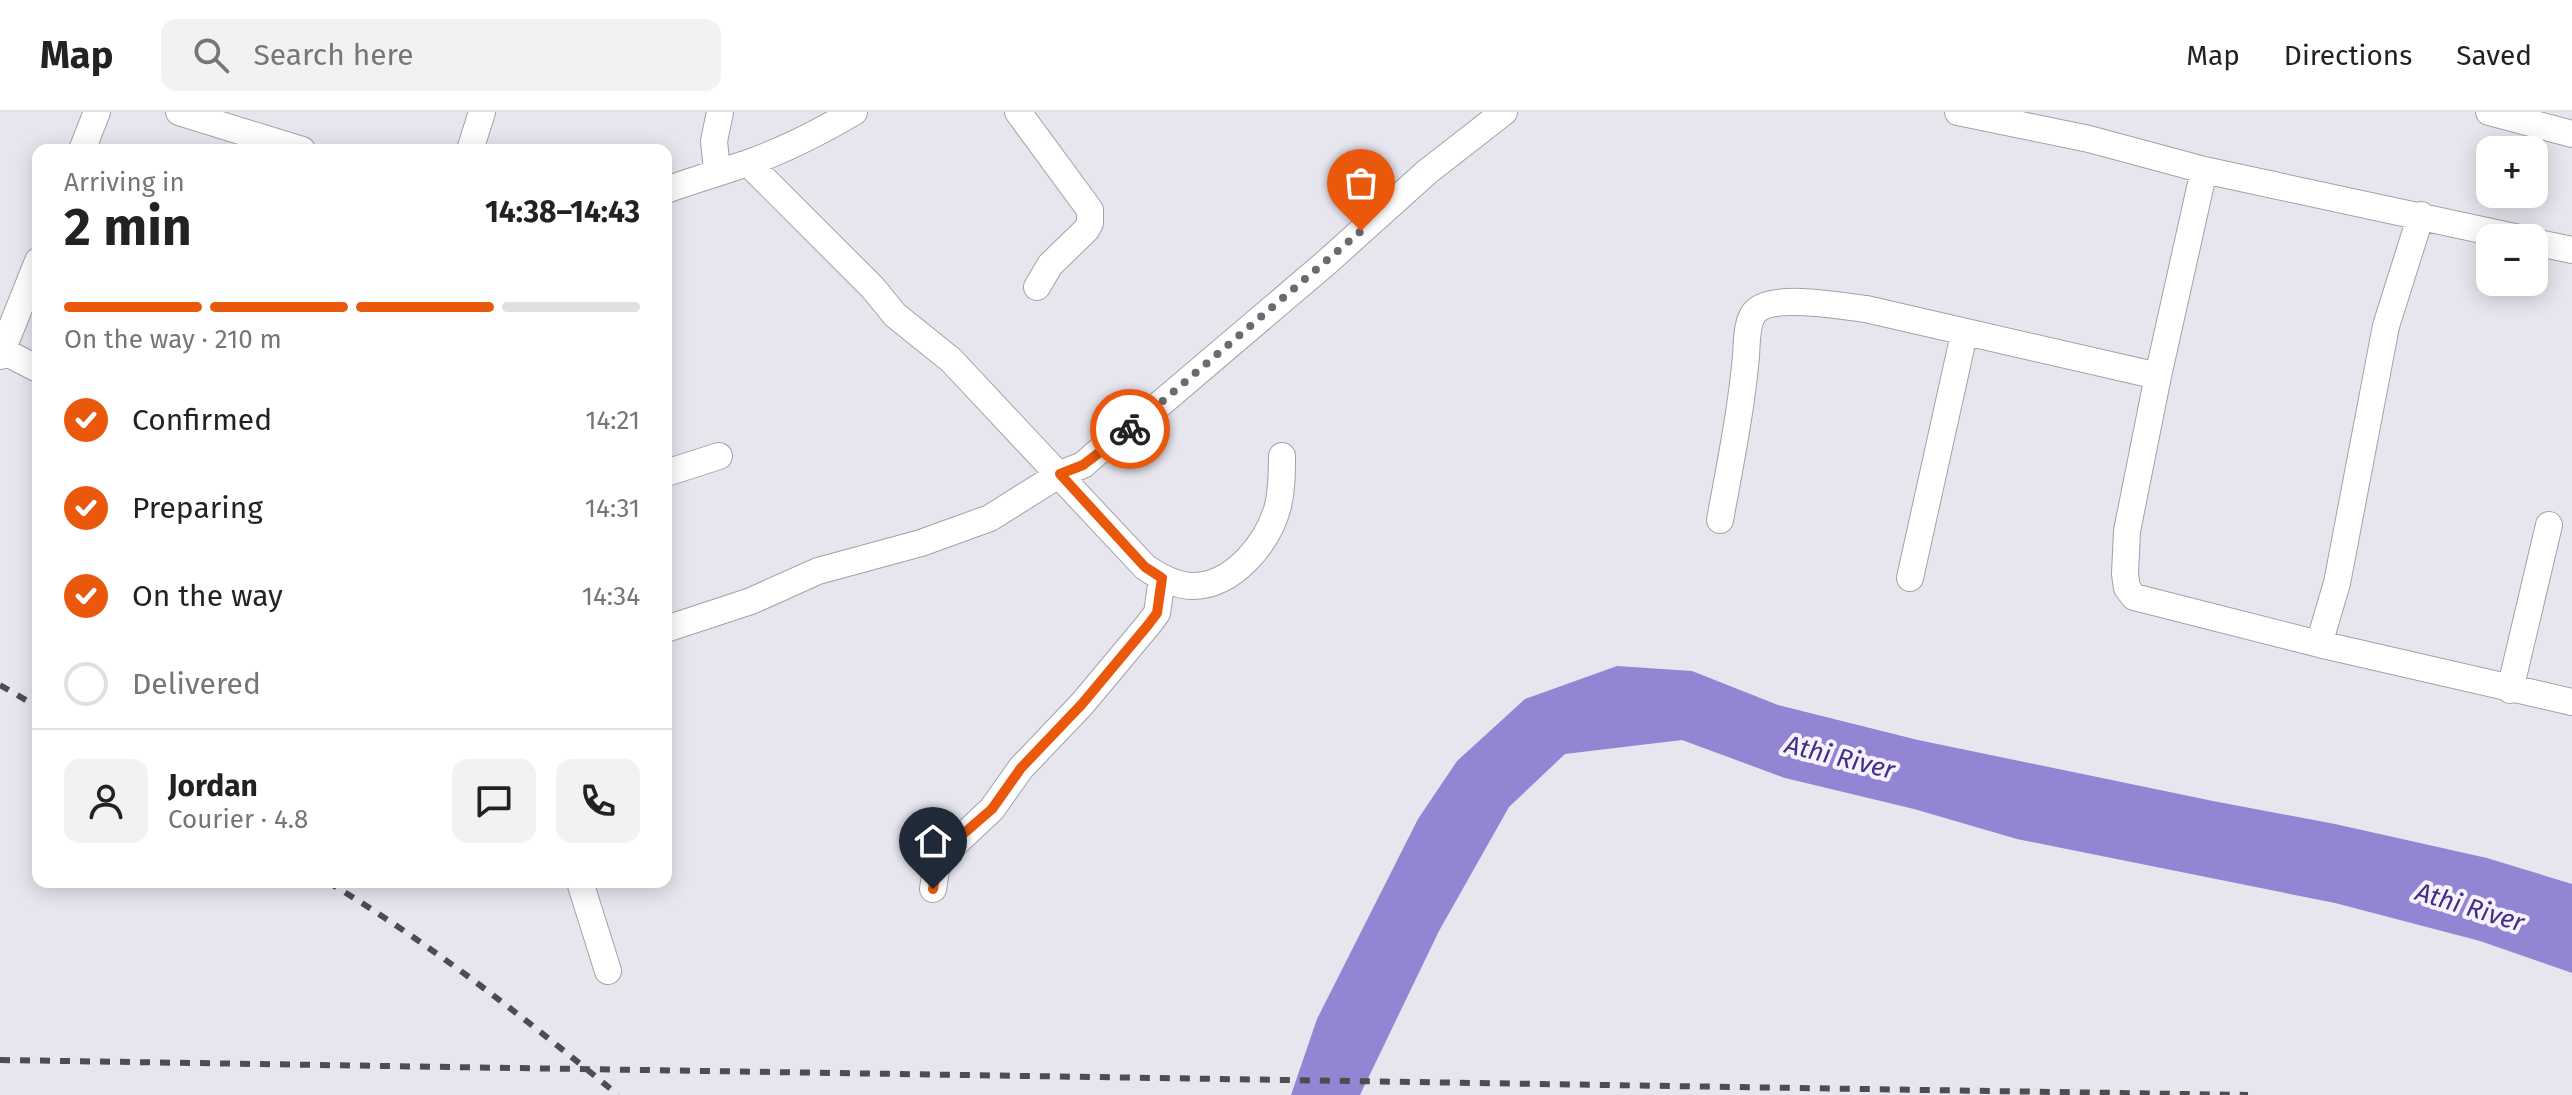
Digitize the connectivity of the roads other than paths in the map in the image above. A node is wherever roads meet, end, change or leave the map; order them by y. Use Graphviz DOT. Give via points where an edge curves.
graph roads {
  1 [pos="97,112"];
  2 [pos="179,112"];
  3 [pos="482,112"];
  4 [pos="720,112"];
  5 [pos="854,112"];
  6 [pos="1018,112"];
  7 [pos="1504,112"];
  8 [pos="1958,112"];
  9 [pos="2489,112"];
  10 [pos="228,119"];
  11 [pos="2019,119"];
  12 [pos="2565,126"];
  13 [pos="84,144"];
  14 [pos="288,144"];
  15 [pos="472,144"];
  16 [pos="748,163"];
  17 [pos="2204,170"];
  18 [pos="717,171"];
  19 [pos="672,188"];
  20 [pos="2421,215"];
  21 [pos="2476,228"];
  22 [pos="2548,245"];
  23 [pos="2572,250"];
  24 [pos="32,276"];
  25 [pos="1037,287"];
  26 [pos="1964,334"];
  27 [pos="1,353"];
  28 [pos="32,366"];
  29 [pos="2158,376"];
  30 [pos="719,456"];
  31 [pos="1282,456"];
  32 [pos="672,471"];
  33 [pos="1060,474"];
  34 [pos="1720,520"];
  35 [pos="2549,525"];
  36 [pos="1162,578"];
  37 [pos="1910,578"];
  38 [pos="672,627"];
  39 [pos="2319,644"];
  40 [pos="2510,690"];
  41 [pos="2572,702"];
  42 [pos="582,888"];
  43 [pos="933,889"];
  44 [pos="608,971"];
  1 -- 13 [label="street"];
  2 -- 10 [label="street"];
  3 -- 15 [label="street"];
  4 -- 18 [label="street" via="714,141"];
  5 -- 16 [label="street"];
  6 -- 25 [label="street" via="1090,210 1086,230 1050,265"];
  7 -- 33 [label="street" via="1427,172 1133,427 1083,465"];
  8 -- 11 [label="street"];
  9 -- 12 [label="street"];
  10 -- 14 [label="street"];
  11 -- 17 [label="street"];
  16 -- 18 [label="street"];
  16 -- 33 [label="street"];
  17 -- 20 [label="street"];
  17 -- 29 [label="street"];
  18 -- 19 [label="street"];
  20 -- 21 [label="street"];
  20 -- 39 [label="street" via="2386,326 2337,583"];
  22 -- 23 [label="street"];
  24 -- 27 [label="street"];
  26 -- 29 [label="street"];
  26 -- 34 [label="street" via="1825,304 1777,303 1758,309 1748,336"];
  26 -- 37 [label="street"];
  27 -- 28 [label="street"];
  29 -- 39 [label="street" via="2127,531 2127,588 2146,602"];
  30 -- 32 [label="street"];
  31 -- 36 [label="street" via="1282,486 1268,533 1240,565 1224,579 1206,584 1190,586"];
  33 -- 36 [label="street" via="1145,567"];
  33 -- 38 [label="street" via="990,518 818,571 751,601"];
  35 -- 40 [label="street"];
  36 -- 43 [label="street" via="1157,613 1021,768 992,809 943,855"];
  39 -- 40 [label="street"];
  40 -- 41 [label="street"];
  42 -- 44 [label="street"];
}
